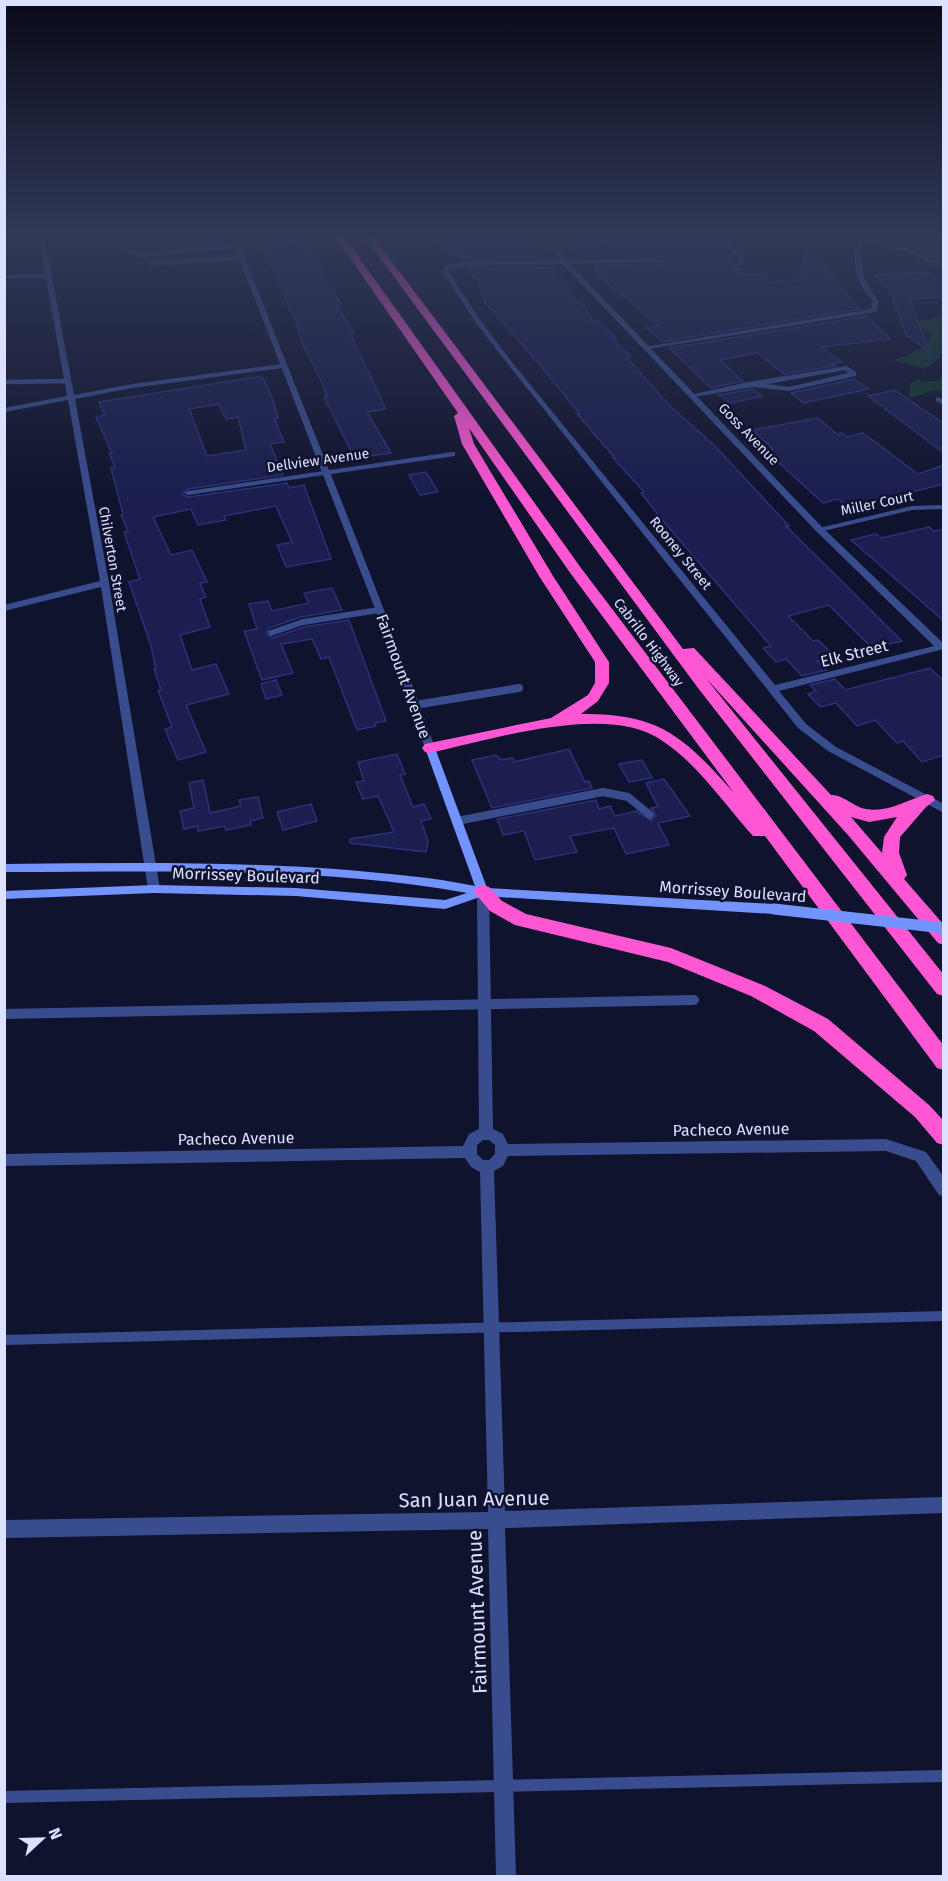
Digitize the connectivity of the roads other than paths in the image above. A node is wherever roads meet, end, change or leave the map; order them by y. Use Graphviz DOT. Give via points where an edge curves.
graph roads {
  1 [pos="57,323"];
  2 [pos="266,323"];
  3 [pos="400,323"];
  4 [pos="433,323"];
  5 [pos="481,323"];
  6 [pos="624,323"];
  7 [pos="800,323"];
  8 [pos="648,347"];
  9 [pos="282,366"];
  10 [pos="68,381"];
  11 [pos="4,382"];
  12 [pos="748,384"];
  13 [pos="694,395"];
  14 [pos="70,397"];
  15 [pos="456,402"];
  16 [pos="4,410"];
  17 [pos="452,454"];
  18 [pos="327,473"];
  19 [pos="188,493"];
  20 [pos="940,507"];
  21 [pos="819,529"];
  22 [pos="105,583"];
  23 [pos="4,608"];
  24 [pos="379,610"];
  25 [pos="651,614"];
  26 [pos="271,633"];
  27 [pos="942,647"];
  28 [pos="519,688"];
  29 [pos="773,689"];
  30 [pos="415,705"];
  31 [pos="542,725"];
  32 [pos="430,748"];
  33 [pos="791,761"];
  34 [pos="927,800"];
  35 [pos="944,808"];
  36 [pos="651,815"];
  37 [pos="457,821"];
  38 [pos="4,868"];
  39 [pos="151,868"];
  40 [pos="154,889"];
  41 [pos="483,892"];
  42 [pos="816,892"];
  43 [pos="4,895"];
  44 [pos="908,895"];
  45 [pos="944,928"];
  46 [pos="944,939"];
  47 [pos="944,989"];
  48 [pos="694,1000"];
  49 [pos="484,1003"];
  50 [pos="4,1014"];
  51 [pos="944,1062"];
  52 [pos="486,1134"];
  53 [pos="944,1136"];
  54 [pos="504,1150"];
  55 [pos="469,1152"];
  56 [pos="4,1160"];
  57 [pos="488,1166"];
  58 [pos="944,1190"];
  59 [pos="944,1316"];
  60 [pos="494,1329"];
  61 [pos="4,1340"];
  62 [pos="944,1506"];
  63 [pos="495,1520"];
  64 [pos="4,1529"];
  65 [pos="944,1776"];
  66 [pos="504,1788"];
  67 [pos="4,1797"];
  68 [pos="506,1876"];
  1 -- 10 [label="street, Chilverton Street"];
  2 -- 9 [label="street, Fairmount Avenue"];
  3 -- 15 [label="highway, Cabrillo Highway"];
  4 -- 25 [label="highway, Cabrillo Highway"];
  5 -- 29 [label="street, Rooney Street"];
  6 -- 8 [label="street, Goss Avenue"];
  7 -- 8 [label="street"];
  8 -- 13 [label="street, Goss Avenue"];
  9 -- 14 [label="street"];
  9 -- 18 [label="street, Fairmount Avenue"];
  10 -- 11 [label="lane"];
  10 -- 14 [label="street, Chilverton Street"];
  12 -- 12 [label="street" via="789,388 853,374 847,368"];
  12 -- 13 [label="street"];
  13 -- 21 [label="street, Goss Avenue"];
  14 -- 16 [label="street"];
  14 -- 22 [label="street, Chilverton Street"];
  15 -- 31 [label="highway" via="468,444 602,662 602,683 593,698 578,710"];
  15 -- 42 [label="highway, Cabrillo Highway"];
  17 -- 18 [label="street, Dellview Avenue"];
  18 -- 19 [label="street, Dellview Avenue"];
  18 -- 24 [label="street, Fairmount Avenue"];
  20 -- 21 [label="street, Miller Court" via="912,508"];
  21 -- 27 [label="street, Goss Avenue"];
  22 -- 23 [label="street"];
  22 -- 39 [label="street, Chilverton Street"];
  24 -- 26 [label="lane" via="303,622"];
  24 -- 30 [label="street, Fairmount Avenue"];
  25 -- 33 [label="highway" via="719,681"];
  25 -- 47 [label="highway, Cabrillo Highway"];
  27 -- 29 [label="street, Elk Street"];
  28 -- 30 [label="lane"];
  29 -- 34 [label="street, Rooney Street" via="802,726 818,739"];
  30 -- 32 [label="street, Fairmount Avenue"];
  31 -- 32 [label="highway"];
  31 -- 42 [label="highway" via="614,719 639,723 661,733"];
  32 -- 37 [label="main road, Fairmount Avenue"];
  33 -- 34 [label="highway" via="834,800 858,814 881,817"];
  33 -- 44 [label="highway"];
  34 -- 35 [label="street, Rooney Street"];
  34 -- 44 [label="highway" via="889,839 891,856"];
  36 -- 37 [label="lane" via="628,797 603,792"];
  37 -- 41 [label="main road, Fairmount Avenue"];
  38 -- 39 [label="main road, Morrissey Boulevard"];
  39 -- 40 [label="street, Chilverton Street"];
  39 -- 41 [label="main road, Morrissey Boulevard" via="303,870 446,884"];
  40 -- 41 [label="main road, Morrissey Boulevard" via="296,892 445,905"];
  40 -- 43 [label="main road, Morrissey Boulevard"];
  41 -- 45 [label="main road, Morrissey Boulevard, bridge" via="774,909"];
  41 -- 49 [label="street, Fairmount Avenue"];
  41 -- 53 [label="highway" via="495,906 520,920 671,955 758,991 821,1025 922,1111"];
  42 -- 51 [label="highway, Cabrillo Highway"];
  44 -- 46 [label="highway"];
  48 -- 49 [label="lane"];
  49 -- 50 [label="lane"];
  49 -- 52 [label="street, Fairmount Avenue"];
  52 -- 54 [label="street" via="496,1137"];
  52 -- 55 [label="street" via="472,1142"];
  54 -- 57 [label="street" via="497,1163"];
  54 -- 58 [label="street, Pacheco Avenue" via="886,1145 921,1156"];
  55 -- 56 [label="street, Pacheco Avenue"];
  55 -- 57 [label="street" via="473,1161"];
  57 -- 60 [label="street, Fairmount Avenue"];
  59 -- 60 [label="lane"];
  60 -- 61 [label="lane"];
  60 -- 63 [label="street, Fairmount Avenue"];
  62 -- 63 [label="street, San Juan Avenue"];
  63 -- 64 [label="street, San Juan Avenue"];
  63 -- 66 [label="street, Fairmount Avenue"];
  65 -- 66 [label="lane"];
  66 -- 67 [label="lane"];
  66 -- 68 [label="street, Fairmount Avenue"];
}
